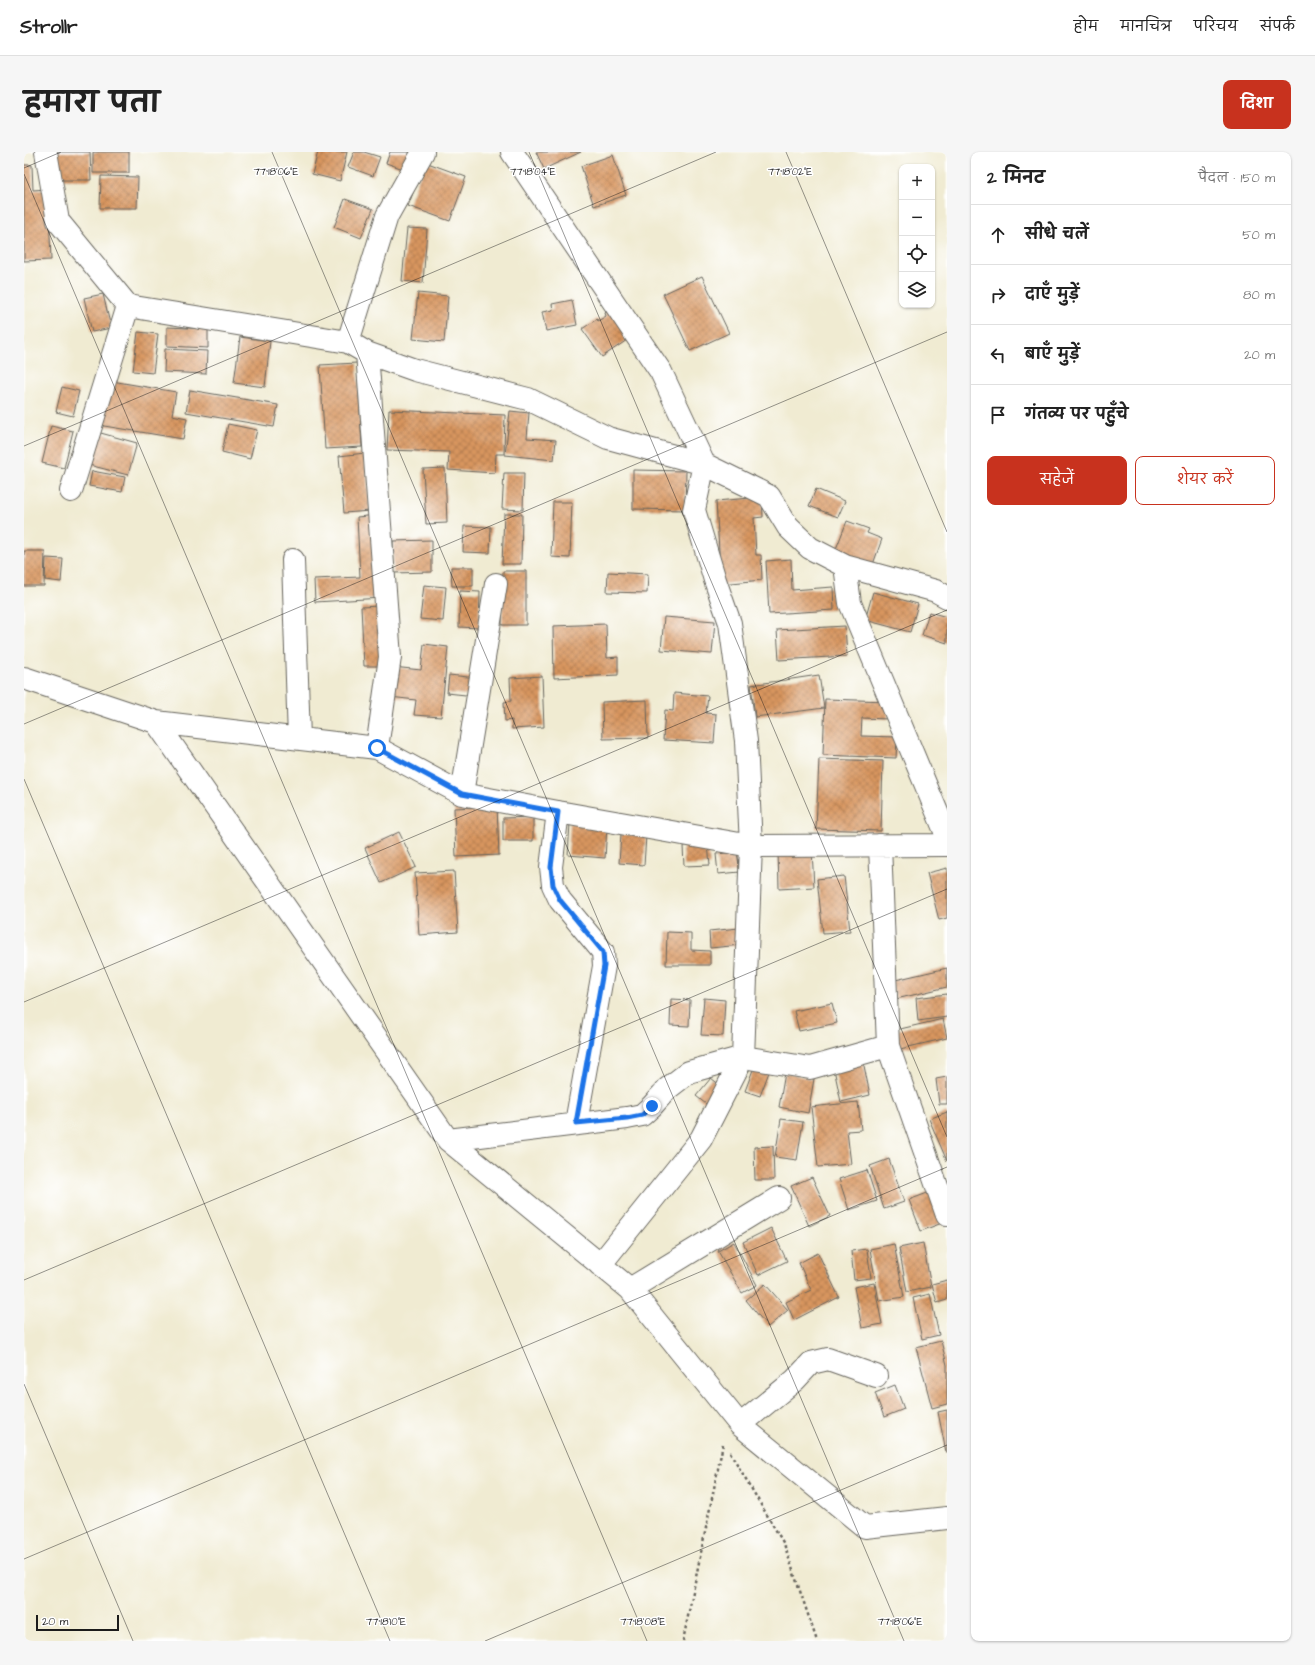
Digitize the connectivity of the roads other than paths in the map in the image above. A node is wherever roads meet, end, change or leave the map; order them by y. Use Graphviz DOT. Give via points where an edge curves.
graph roads {
  1 [pos="46,152"];
  2 [pos="423,152"];
  3 [pos="512,152"];
  4 [pos="128,306"];
  5 [pos="348,342"];
  6 [pos="367,354"];
  7 [pos="704,464"];
  8 [pos="71,491"];
  9 [pos="293,560"];
  10 [pos="845,566"];
  11 [pos="496,584"];
  12 [pos="947,597"];
  13 [pos="24,678"];
  14 [pos="156,722"];
  15 [pos="299,739"];
  16 [pos="377,748"];
  17 [pos="462,794"];
  18 [pos="558,812"];
  19 [pos="947,836"];
  20 [pos="880,845"];
  21 [pos="947,845"];
  22 [pos="751,846"];
  23 [pos="888,1046"];
  24 [pos="743,1056"];
  25 [pos="576,1123"];
  26 [pos="448,1140"];
  27 [pos="779,1198"];
  28 [pos="947,1215"];
  29 [pos="600,1265"];
  30 [pos="630,1289"];
  31 [pos="876,1376"];
  32 [pos="740,1425"];
  33 [pos="947,1518"];
  1 -- 4 [label="street" via="58,221"];
  2 -- 5 [label="street" via="387,216"];
  3 -- 7 [label="street" via="661,372"];
  4 -- 5 [label="street"];
  4 -- 8 [label="street"];
  5 -- 6 [label="street"];
  6 -- 7 [label="street" via="415,370 528,399 608,438"];
  6 -- 16 [label="street" via="390,656"];
  7 -- 10 [label="street" via="769,496 788,527 810,548"];
  7 -- 22 [label="street" via="694,510 714,580 730,622 746,741"];
  9 -- 15 [label="street"];
  10 -- 12 [label="street" via="936,591"];
  10 -- 19 [label="street" via="850,603"];
  11 -- 17 [label="street"];
  13 -- 14 [label="street"];
  14 -- 15 [label="street"];
  14 -- 26 [label="street"];
  15 -- 16 [label="street"];
  16 -- 17 [label="street"];
  17 -- 18 [label="street"];
  18 -- 22 [label="street"];
  18 -- 25 [label="street" via="551,867 553,885 560,900 603,952 604,966"];
  20 -- 21 [label="street"];
  20 -- 22 [label="street"];
  20 -- 23 [label="street"];
  22 -- 24 [label="street"];
  23 -- 24 [label="street" via="810,1068"];
  23 -- 28 [label="street"];
  24 -- 25 [label="street" via="689,1072 666,1089 642,1115"];
  24 -- 29 [label="street" via="700,1140"];
  25 -- 26 [label="street"];
  26 -- 29 [label="street"];
  27 -- 30 [label="street"];
  29 -- 30 [label="street"];
  30 -- 32 [label="street"];
  31 -- 32 [label="street" via="828,1359 811,1363 795,1380"];
  32 -- 33 [label="street" via="865,1527"];
}
